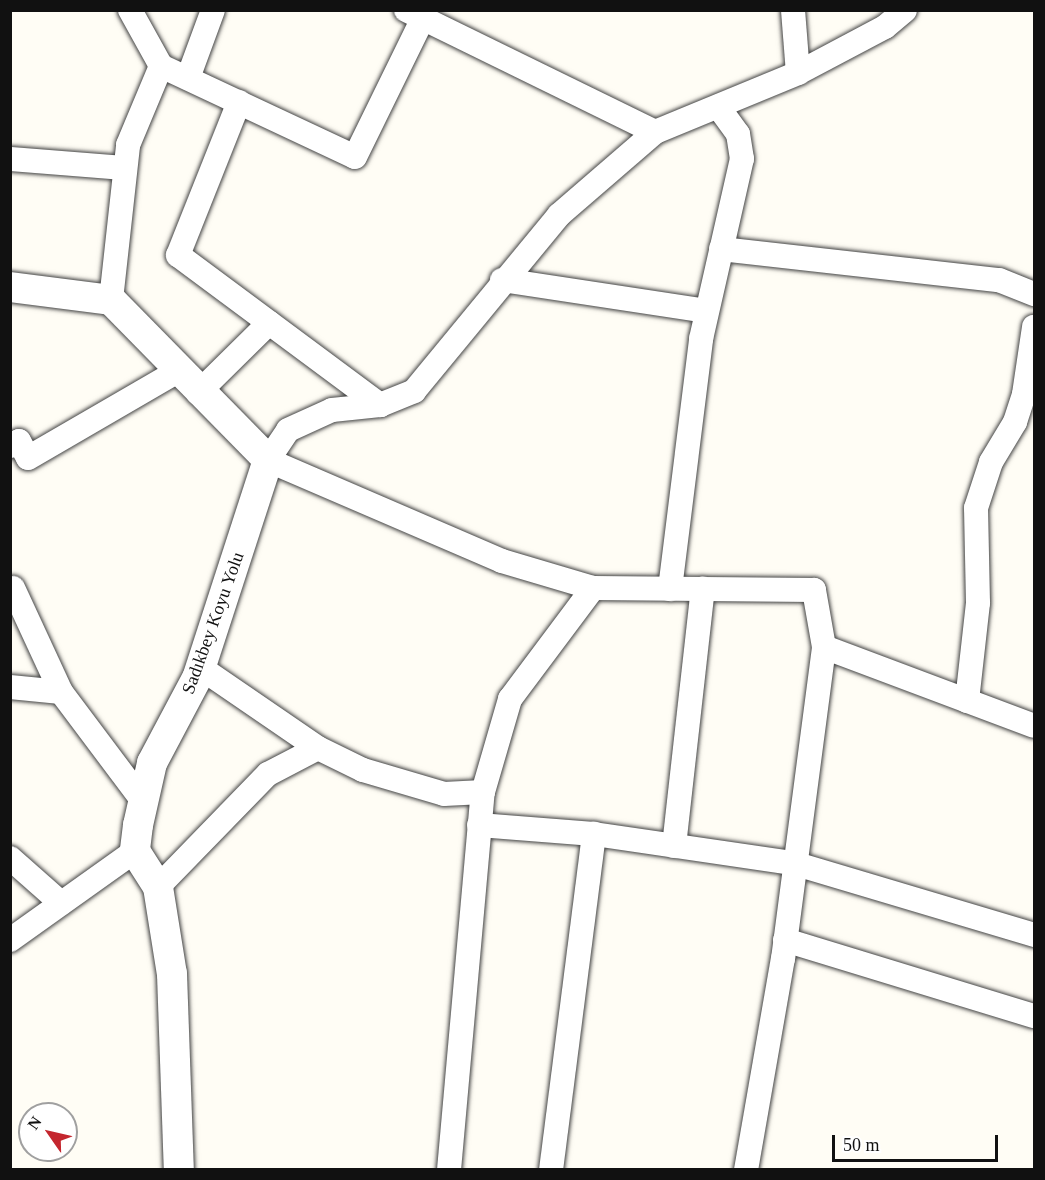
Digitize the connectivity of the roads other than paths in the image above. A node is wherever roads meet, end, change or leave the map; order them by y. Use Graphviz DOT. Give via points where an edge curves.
graph roads {
  1 [pos="130,10"];
  2 [pos="213,10"];
  3 [pos="793,10"];
  4 [pos="905,10"];
  5 [pos="414,13"];
  6 [pos="161,66"];
  7 [pos="798,73"];
  8 [pos="189,78"];
  9 [pos="239,102"];
  10 [pos="718,106"];
  11 [pos="655,132"];
  12 [pos="10,159"];
  13 [pos="125,168"];
  14 [pos="721,249"];
  15 [pos="502,280"];
  16 [pos="10,287"];
  17 [pos="1035,294"];
  18 [pos="111,300"];
  19 [pos="706,311"];
  20 [pos="269,323"];
  21 [pos="1035,327"];
  22 [pos="178,371"];
  23 [pos="198,393"];
  24 [pos="380,405"];
  25 [pos="1025,423"];
  26 [pos="10,446"];
  27 [pos="268,460"];
  28 [pos="13,588"];
  29 [pos="593,588"];
  30 [pos="670,589"];
  31 [pos="703,589"];
  32 [pos="824,647"];
  33 [pos="201,668"];
  34 [pos="10,687"];
  35 [pos="61,692"];
  36 [pos="967,701"];
  37 [pos="1035,726"];
  38 [pos="318,748"];
  39 [pos="483,792"];
  40 [pos="142,800"];
  41 [pos="479,825"];
  42 [pos="594,834"];
  43 [pos="674,846"];
  44 [pos="135,851"];
  45 [pos="10,858"];
  46 [pos="793,863"];
  47 [pos="158,887"];
  48 [pos="62,903"];
  49 [pos="1035,935"];
  50 [pos="10,940"];
  51 [pos="785,940"];
  52 [pos="1035,1016"];
  53 [pos="179,1170"];
  54 [pos="449,1170"];
  55 [pos="551,1170"];
  56 [pos="746,1170"];
  1 -- 6 [label="street"];
  2 -- 8 [label="street"];
  3 -- 7 [label="street"];
  4 -- 7 [label="street" via="885,27"];
  5 -- 9 [label="street" via="355,157"];
  5 -- 11 [label="street"];
  6 -- 8 [label="street"];
  6 -- 13 [label="street" via="128,145"];
  7 -- 10 [label="street"];
  8 -- 9 [label="street"];
  9 -- 20 [label="street" via="178,255"];
  10 -- 11 [label="street"];
  10 -- 14 [label="street" via="738,134 742,159"];
  11 -- 15 [label="street" via="559,215"];
  12 -- 13 [label="street"];
  13 -- 18 [label="street"];
  14 -- 17 [label="street" via="999,280"];
  14 -- 19 [label="street"];
  15 -- 19 [label="street"];
  15 -- 24 [label="street" via="414,391"];
  16 -- 18 [label="street"];
  18 -- 22 [label="street"];
  19 -- 30 [label="street"];
  20 -- 23 [label="street"];
  20 -- 24 [label="street"];
  21 -- 25 [label="street"];
  22 -- 23 [label="street"];
  22 -- 26 [label="street" via="28,458 19,441"];
  23 -- 27 [label="street"];
  24 -- 27 [label="street" via="332,410 288,430"];
  25 -- 36 [label="street" via="991,462 976,508 978,603"];
  27 -- 29 [label="street" via="501,561"];
  27 -- 33 [label="street, Sadıkbey Koyu Yolu"];
  28 -- 35 [label="street"];
  29 -- 30 [label="street"];
  29 -- 39 [label="street" via="510,699"];
  30 -- 31 [label="street"];
  31 -- 32 [label="street" via="814,590"];
  31 -- 43 [label="street"];
  32 -- 36 [label="street"];
  32 -- 46 [label="street"];
  33 -- 38 [label="street"];
  33 -- 40 [label="street, Sadıkbey Koyu Yolu" via="152,763"];
  34 -- 35 [label="street"];
  35 -- 40 [label="street"];
  36 -- 37 [label="street"];
  38 -- 39 [label="street" via="363,770 444,794"];
  38 -- 47 [label="street" via="268,774"];
  39 -- 41 [label="street"];
  40 -- 44 [label="street, Sadıkbey Koyu Yolu"];
  41 -- 42 [label="street"];
  41 -- 54 [label="street"];
  42 -- 43 [label="street"];
  42 -- 55 [label="street"];
  43 -- 46 [label="street"];
  44 -- 47 [label="street"];
  44 -- 48 [label="street"];
  45 -- 48 [label="street"];
  46 -- 49 [label="street"];
  46 -- 51 [label="street"];
  47 -- 53 [label="street" via="172,974"];
  48 -- 50 [label="street"];
  51 -- 52 [label="street"];
  51 -- 56 [label="street"];
}
